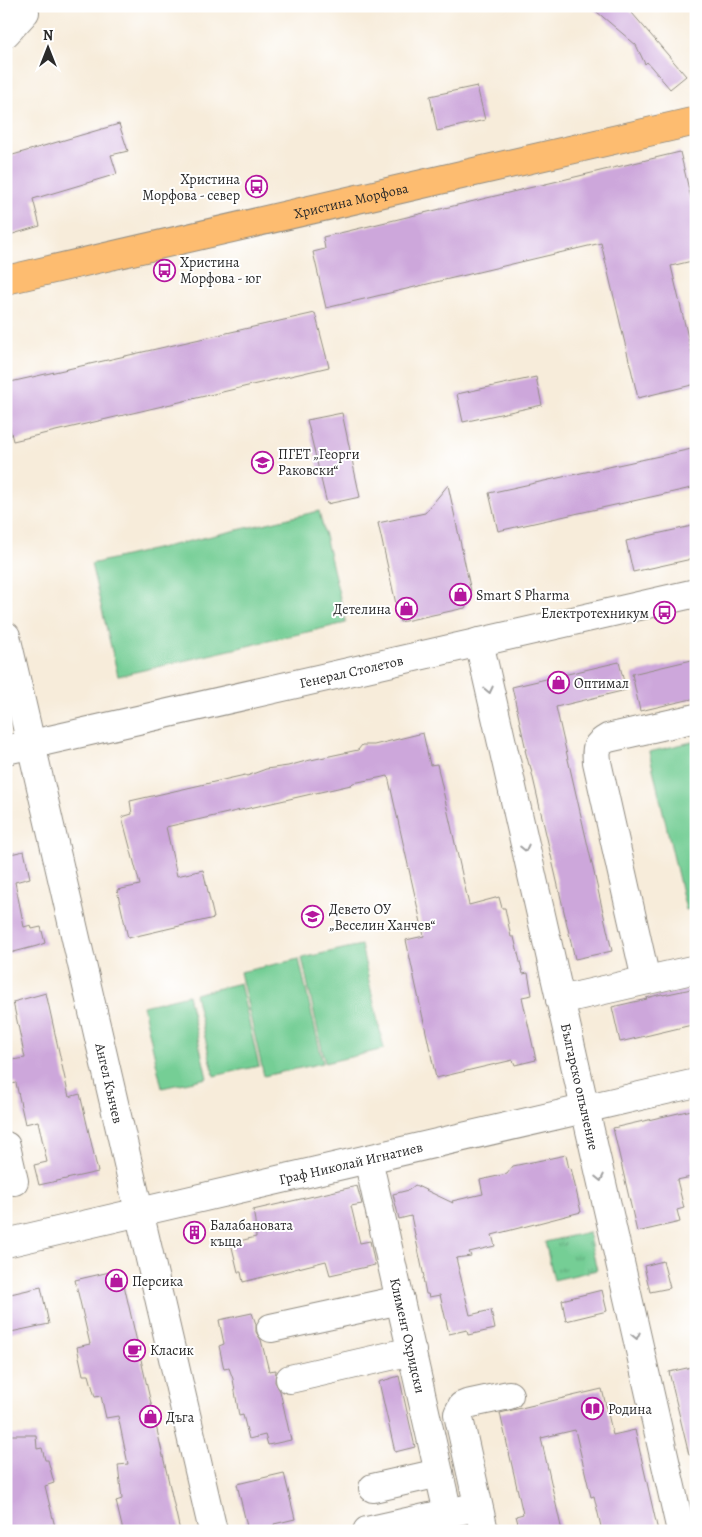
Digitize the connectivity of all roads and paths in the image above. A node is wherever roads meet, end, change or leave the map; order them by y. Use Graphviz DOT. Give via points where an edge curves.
graph roads {
  1 [pos="18,6"];
  2 [pos="6,33"];
  3 [pos="696,121"];
  4 [pos="696,139"];
  5 [pos="590,146"];
  6 [pos="6,280"];
  7 [pos="696,593"];
  8 [pos="6,636"];
  9 [pos="478,642"];
  10 [pos="696,718"];
  11 [pos="19,747"];
  12 [pos="696,969"];
  13 [pos="646,980"];
  14 [pos="560,1000"];
  15 [pos="696,1083"];
  16 [pos="584,1109"];
  17 [pos="6,1146"];
  18 [pos="368,1159"];
  19 [pos="14,1181"];
  20 [pos="139,1212"];
  21 [pos="6,1243"];
  22 [pos="400,1300"];
  23 [pos="271,1328"];
  24 [pos="412,1351"];
  25 [pos="290,1379"];
  26 [pos="510,1395"];
  27 [pos="439,1473"];
  28 [pos="372,1488"];
  29 [pos="448,1513"];
  30 [pos="481,1518"];
  31 [pos="213,1531"];
  32 [pos="367,1531"];
  33 [pos="681,1531"];
  1 -- 2 [label="street" via="25,12"];
  3 -- 5 [label="main road, Христина Морфова"];
  4 -- 5 [label="main road"];
  5 -- 6 [label="main road, Христина Морфова"];
  7 -- 9 [label="street, Генерал Столетов"];
  8 -- 11 [label="street, Ангел Кънчев"];
  9 -- 11 [label="street, Генерал Столетов"];
  9 -- 14 [label="street, Българско опълчение, one-way"];
  10 -- 13 [label="street" via="608,738 596,749"];
  11 -- 20 [label="street, Ангел Кънчев"];
  12 -- 13 [label="street"];
  13 -- 14 [label="street"];
  14 -- 16 [label="street, Българско опълчение"];
  15 -- 16 [label="street, Граф Николай Игнатиев"];
  16 -- 18 [label="street, Граф Николай Игнатиев"];
  16 -- 33 [label="street, Българско опълчение, one-way"];
  17 -- 19 [label="street"];
  18 -- 20 [label="street, Граф Николай Игнатиев"];
  18 -- 22 [label="street, Климент Охридски"];
  20 -- 21 [label="street, Граф Николай Игнатиев"];
  20 -- 31 [label="street, Ангел Кънчев"];
  22 -- 23 [label="street"];
  22 -- 24 [label="street, Климент Охридски"];
  24 -- 25 [label="street"];
  24 -- 27 [label="street, Климент Охридски"];
  26 -- 30 [label="street" via="467,1404 458,1414"];
  27 -- 28 [label="street"];
  27 -- 29 [label="street, Климент Охридски"];
  29 -- 30 [label="street"];
  29 -- 32 [label="street"];
}
